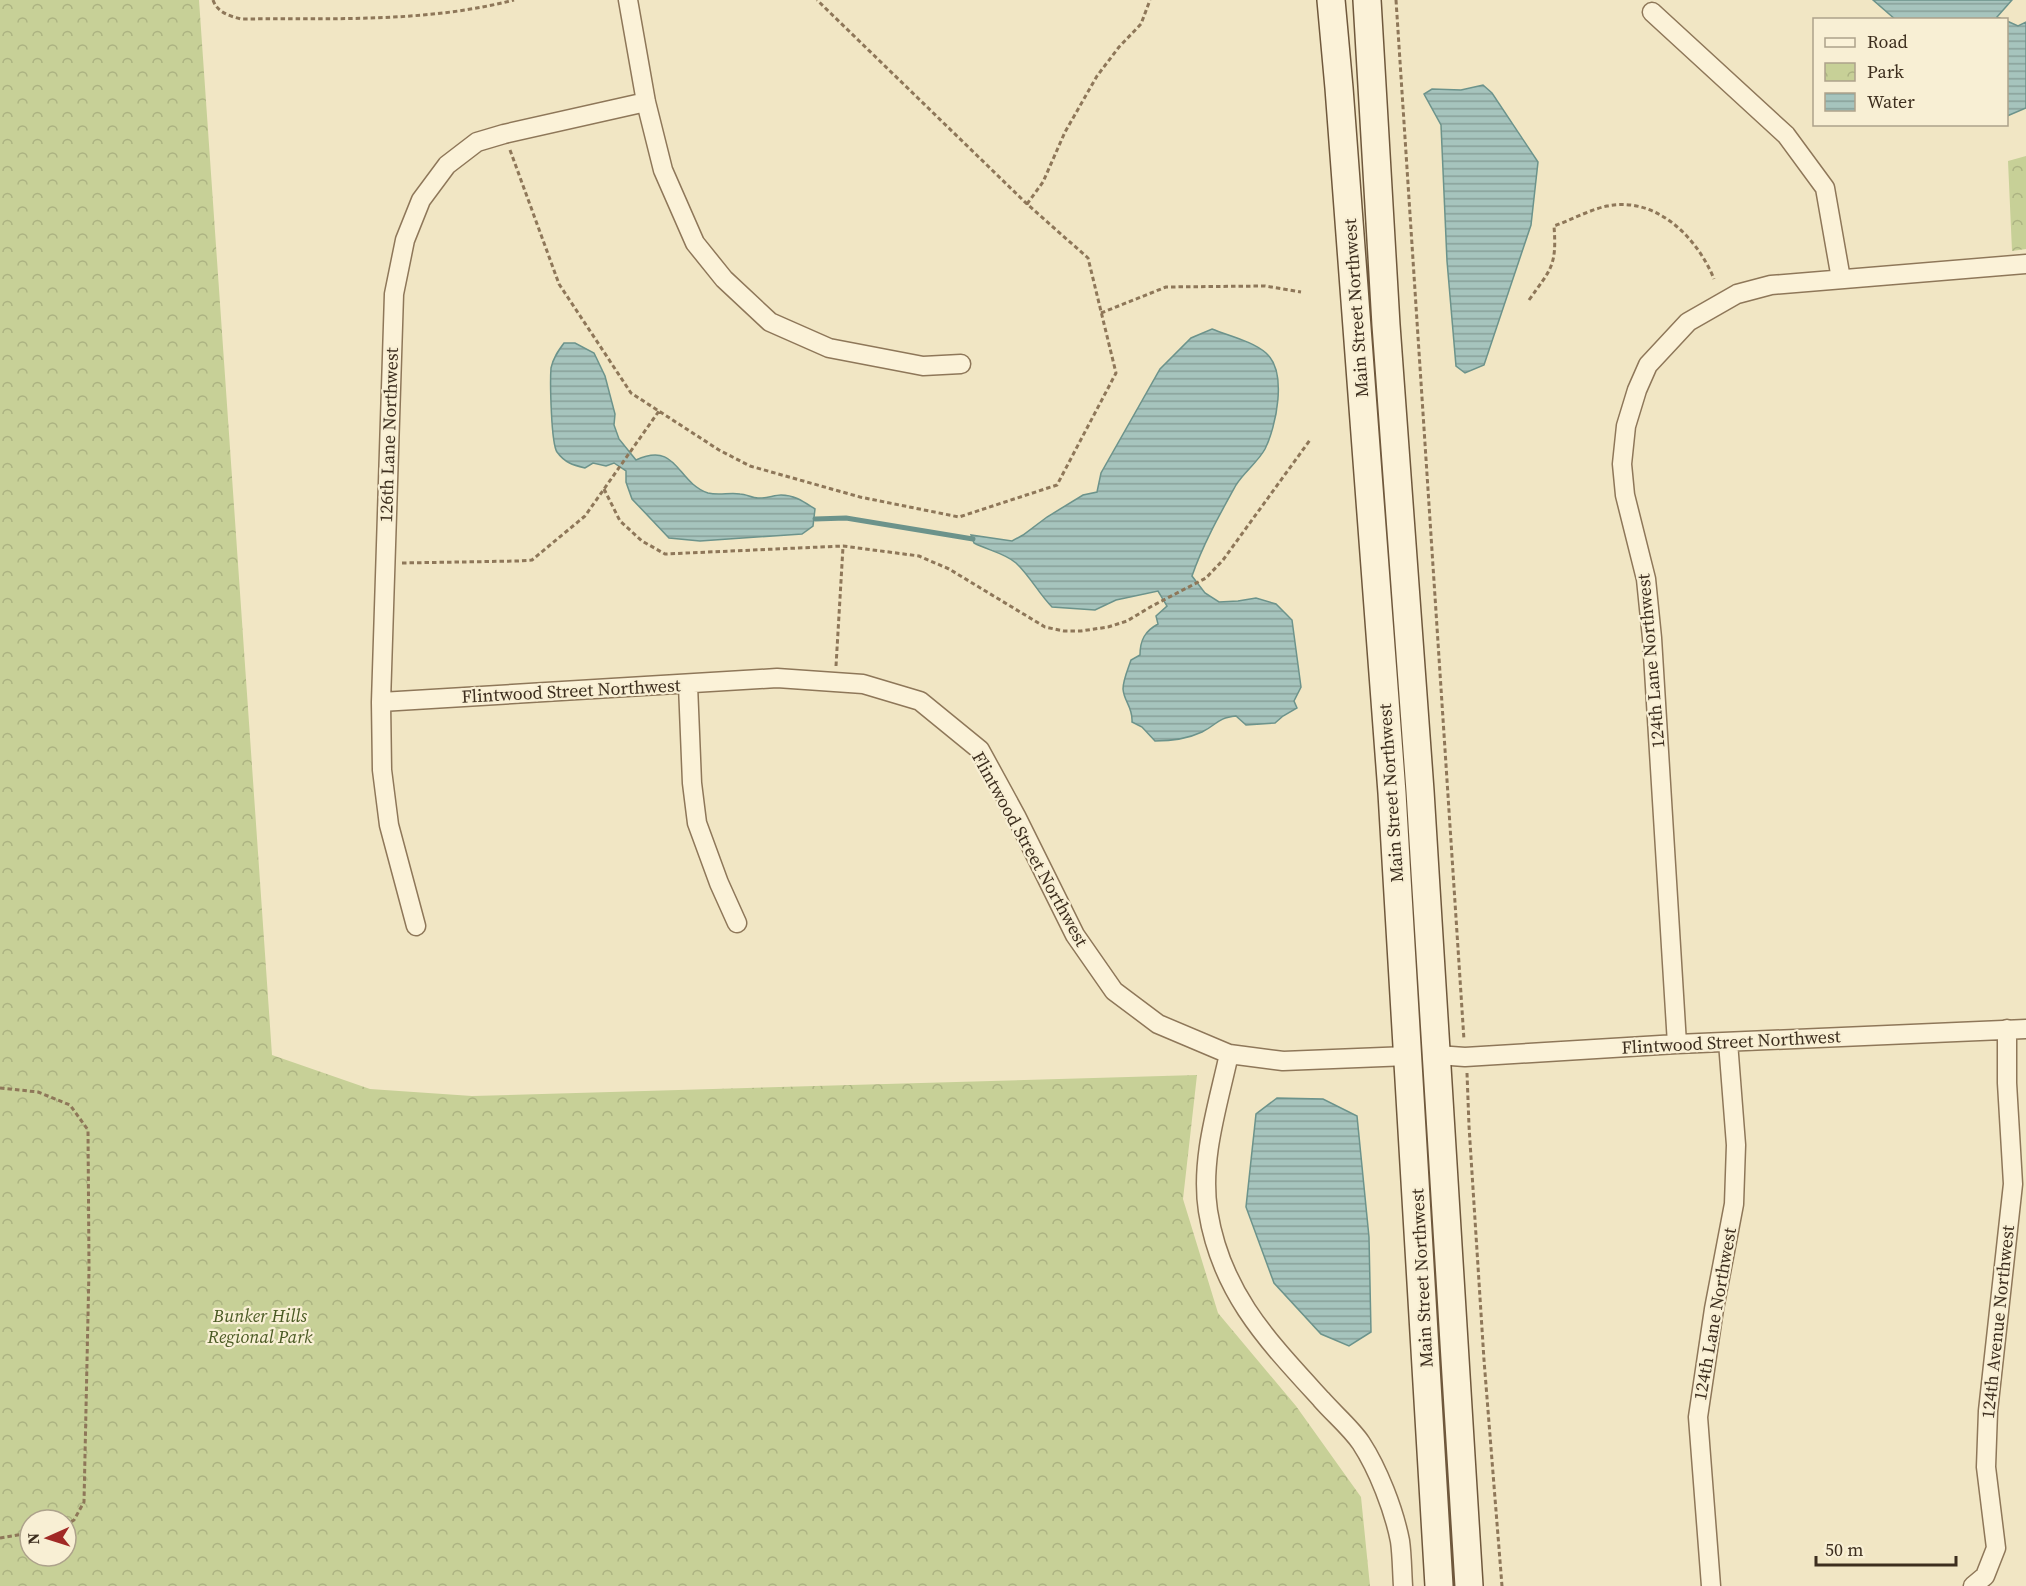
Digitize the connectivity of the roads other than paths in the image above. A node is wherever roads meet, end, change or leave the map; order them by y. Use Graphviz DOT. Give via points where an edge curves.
graph roads {
  1 [pos="628,0"];
  2 [pos="1331,0"];
  3 [pos="1367,0"];
  4 [pos="1652,12"];
  5 [pos="646,102"];
  6 [pos="2026,264"];
  7 [pos="1841,279"];
  8 [pos="961,364"];
  9 [pos="688,685"];
  10 [pos="381,702"];
  11 [pos="737,923"];
  12 [pos="416,926"];
  13 [pos="2007,1029"];
  14 [pos="2026,1029"];
  15 [pos="1728,1042"];
  16 [pos="1677,1044"];
  17 [pos="1229,1054"];
  18 [pos="1437,1055"];
  19 [pos="1408,1056"];
  20 [pos="1979,1581"];
  21 [pos="1403,1586"];
  22 [pos="1439,1586"];
  23 [pos="1469,1586"];
  24 [pos="1711,1586"];
  1 -- 5 [label="street"];
  2 -- 19 [label="main road, Main Street Northwest" via="1392,793"];
  3 -- 18 [label="main road, Main Street Northwest"];
  4 -- 7 [label="street" via="1786,135 1825,188"];
  5 -- 8 [label="street" via="663,170 695,243 723,279 770,322 829,348 923,366"];
  5 -- 10 [label="street, 126th Lane Northwest" via="477,142 447,165 421,200 405,240 394,294"];
  6 -- 7 [label="street, 124th Lane Northwest"];
  7 -- 16 [label="street, 124th Lane Northwest" via="1772,285 1737,294 1688,322 1648,365 1626,426 1622,464 1625,495 1646,579 1652,638"];
  9 -- 10 [label="street, Flintwood Street Northwest"];
  9 -- 11 [label="street" via="697,823"];
  9 -- 17 [label="street, Flintwood Street Northwest" via="777,678 863,684 920,701 980,750 1075,935 1113,991 1158,1024"];
  10 -- 12 [label="street, 126th Lane Northwest" via="382,770 389,825"];
  13 -- 14 [label="street, Flintwood Street Northwest"];
  13 -- 15 [label="street, Flintwood Street Northwest"];
  13 -- 20 [label="street, 124th Avenue Northwest" via="2013,1184 1988,1411 1986,1467 1996,1548"];
  15 -- 16 [label="street, Flintwood Street Northwest"];
  15 -- 24 [label="street, 124th Lane Northwest" via="1736,1145 1734,1204 1698,1417"];
  16 -- 18 [label="street, Flintwood Street Northwest" via="1465,1057"];
  17 -- 19 [label="street, Flintwood Street Northwest" via="1283,1061"];
  17 -- 21 [label="street" via="1206,1168 1208,1211 1221,1261 1253,1321 1361,1443 1387,1495 1400,1541"];
  18 -- 23 [label="main road, Main Street Northwest"];
  19 -- 22 [label="main road, Main Street Northwest"];
}
